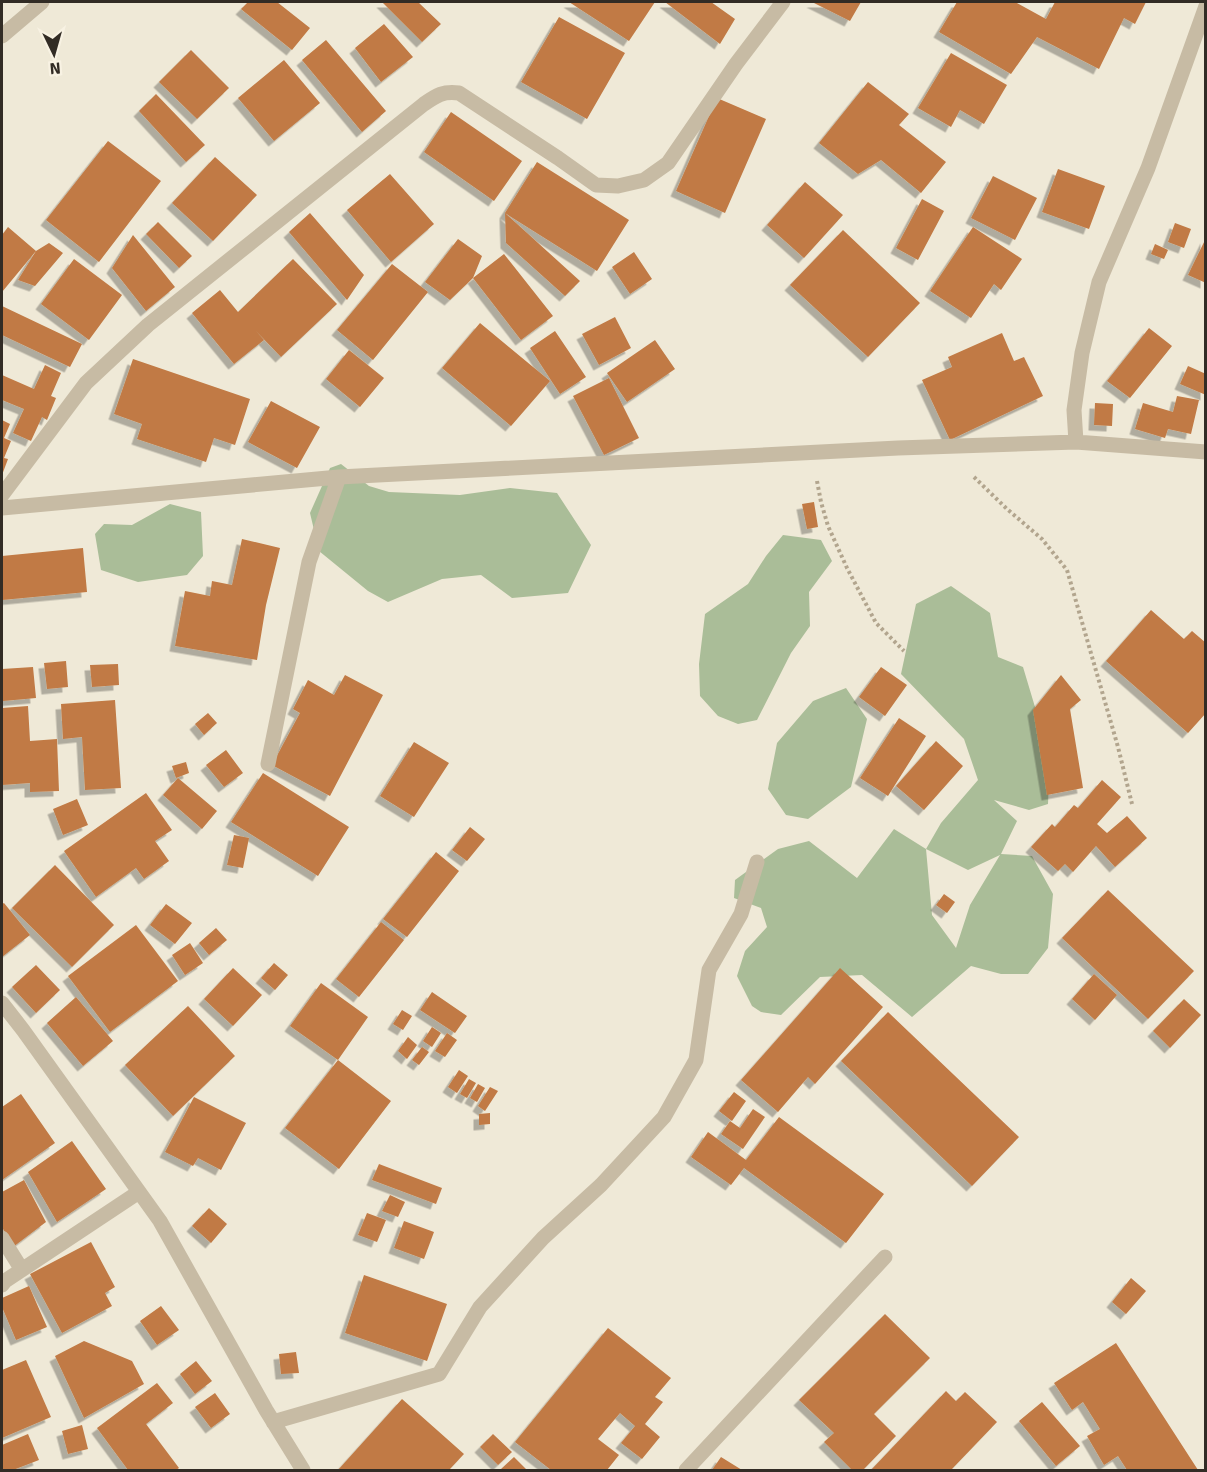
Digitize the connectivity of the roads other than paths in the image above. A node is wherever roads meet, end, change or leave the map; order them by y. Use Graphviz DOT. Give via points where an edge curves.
graph roads {
  1 [pos="42,2"];
  2 [pos="783,2"];
  3 [pos="1206,6"];
  4 [pos="2,36"];
  5 [pos="1076,442"];
  6 [pos="1206,452"];
  7 [pos="339,477"];
  8 [pos="2,495"];
  9 [pos="2,508"];
  10 [pos="268,764"];
  11 [pos="757,861"];
  12 [pos="2,1003"];
  13 [pos="139,1192"];
  14 [pos="2,1238"];
  15 [pos="885,1257"];
  16 [pos="22,1270"];
  17 [pos="2,1285"];
  18 [pos="273,1422"];
  19 [pos="303,1470"];
  20 [pos="686,1470"];
  1 -- 4 [label="street"];
  2 -- 8 [label="street" via="668,163 644,180 618,186 596,185 459,93 436,95 148,325 86,383"];
  3 -- 5 [label="street" via="1148,168 1099,282 1082,353 1074,410"];
  5 -- 6 [label="street"];
  5 -- 7 [label="street"];
  7 -- 9 [label="street"];
  7 -- 10 [label="street" via="309,562"];
  11 -- 18 [label="street" via="741,914 709,970 696,1059 664,1117 480,1307 439,1374"];
  12 -- 13 [label="street"];
  13 -- 16 [label="street"];
  13 -- 18 [label="street" via="160,1221"];
  14 -- 16 [label="street"];
  15 -- 20 [label="street"];
  16 -- 17 [label="street"];
  18 -- 19 [label="street"];
}
